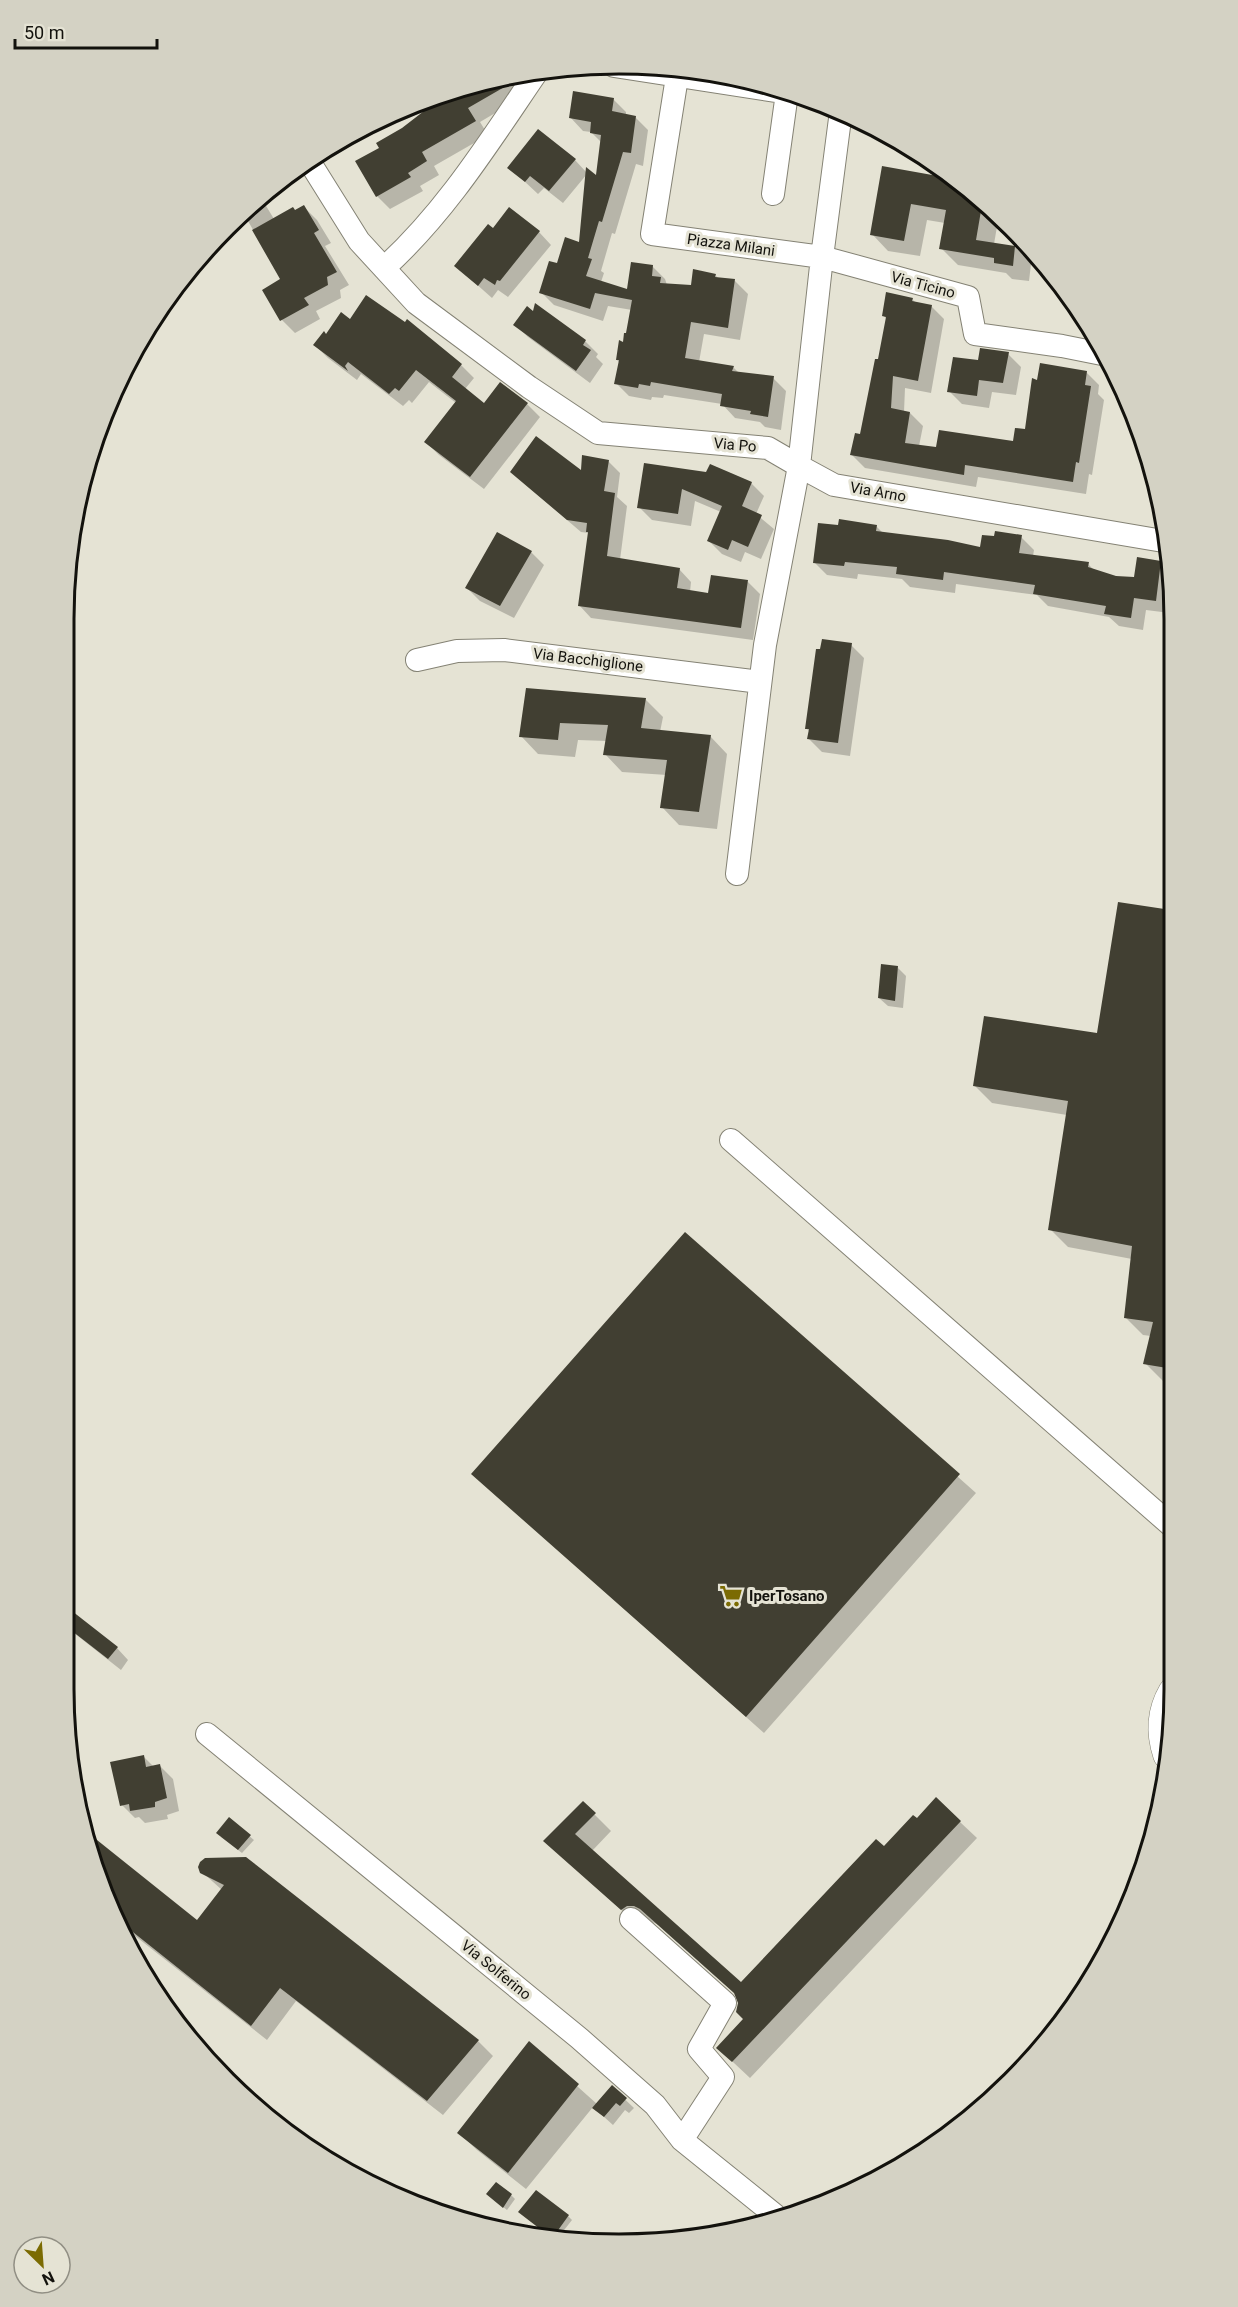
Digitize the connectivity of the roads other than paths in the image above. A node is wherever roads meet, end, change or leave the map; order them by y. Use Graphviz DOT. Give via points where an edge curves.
graph roads {
  1 [pos="676,77"];
  2 [pos="531,81"];
  3 [pos="728,85"];
  4 [pos="790,101"];
  5 [pos="840,121"];
  6 [pos="313,167"];
  7 [pos="773,194"];
  8 [pos="822,257"];
  9 [pos="384,268"];
  10 [pos="1094,352"];
  11 [pos="799,466"];
  12 [pos="1159,540"];
  13 [pos="417,660"];
  14 [pos="760,682"];
  15 [pos="737,874"];
  16 [pos="731,1140"];
  17 [pos="1164,1519"];
  18 [pos="207,1734"];
  19 [pos="631,1919"];
  20 [pos="682,2140"];
  21 [pos="771,2212"];
  1 -- 3 [label="street"];
  1 -- 8 [label="street, Piazza Milani" via="652,234"];
  2 -- 9 [label="street" via="457,188 411,243"];
  4 -- 7 [label="street"];
  5 -- 8 [label="street"];
  6 -- 9 [label="street, Via Po" via="359,241"];
  8 -- 10 [label="street, Via Ticino" via="968,297 975,334"];
  8 -- 11 [label="street"];
  9 -- 11 [label="street, Via Po" via="416,303 598,433 768,448"];
  11 -- 12 [label="street, Via Arno" via="834,485"];
  11 -- 14 [label="street"];
  13 -- 14 [label="street, Via Bacchiglione" via="457,651 504,650"];
  14 -- 15 [label="street"];
  16 -- 17 [label="street"];
  18 -- 20 [label="street, Via Solferino" via="579,2038 655,2105"];
  19 -- 20 [label="street" via="725,2002 699,2049 723,2077"];
  20 -- 21 [label="street, Via Solferino"];
}
